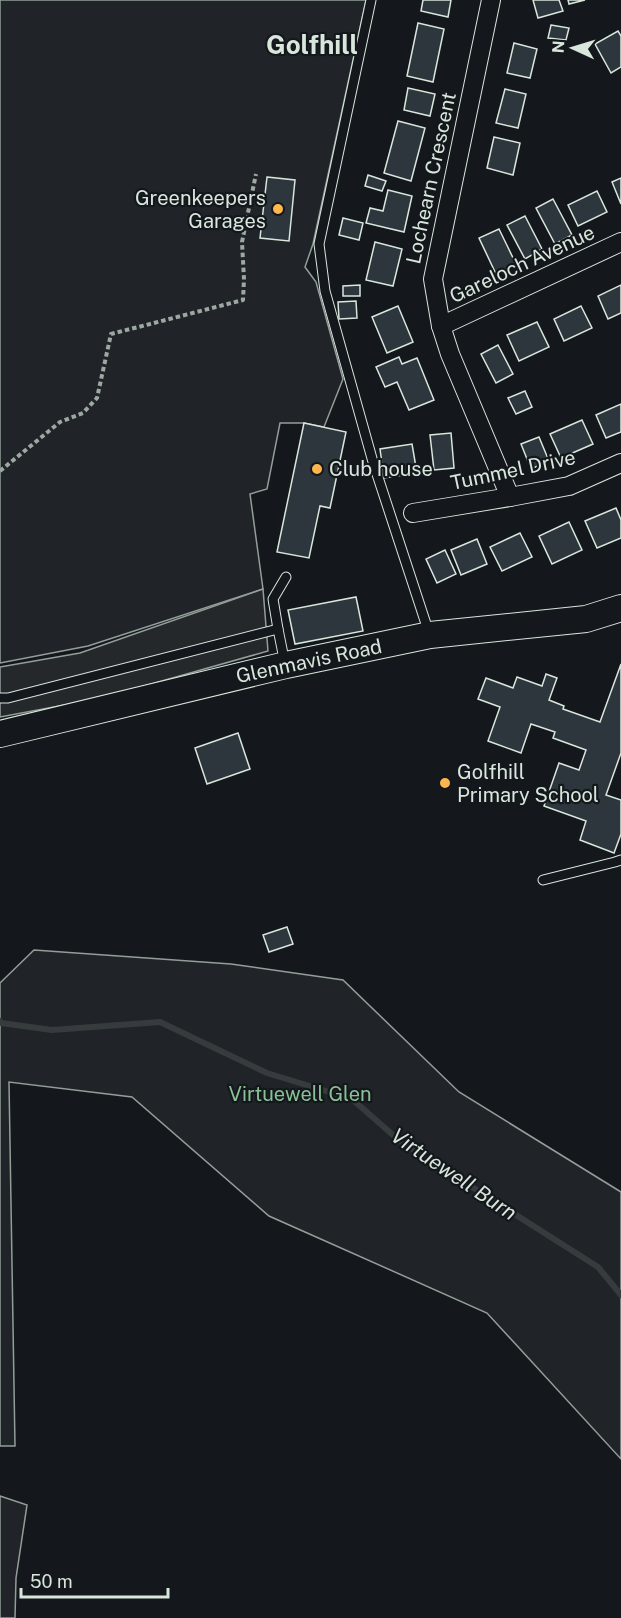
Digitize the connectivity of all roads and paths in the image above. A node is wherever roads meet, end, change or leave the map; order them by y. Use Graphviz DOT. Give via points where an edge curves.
graph roads {
  1 [pos="371,0"];
  2 [pos="491,0"];
  3 [pos="256,174"];
  4 [pos="621,242"];
  5 [pos="441,326"];
  6 [pos="621,463"];
  7 [pos="0,471"];
  8 [pos="510,498"];
  9 [pos="413,513"];
  10 [pos="286,577"];
  11 [pos="621,608"];
  12 [pos="278,629"];
  13 [pos="430,635"];
  14 [pos="285,665"];
  15 [pos="0,698"];
  16 [pos="0,734"];
  17 [pos="621,860"];
  18 [pos="543,880"];
  1 -- 13 [label="lane" via="319,244 324,291 370,451"];
  2 -- 5 [label="street, Lochearn Crescent" via="433,279"];
  3 -- 7 [label="path" via="242,242 243,300 111,334 97,398 83,413 60,422"];
  4 -- 5 [label="street, Gareloch Avenue"];
  5 -- 8 [label="street, Lochearn Crescent"];
  6 -- 8 [label="street, Tummel Drive" via="569,486"];
  8 -- 9 [label="street, Tummel Drive"];
  10 -- 12 [label="lane" via="273,599"];
  11 -- 13 [label="main road, Glenmavis Road" via="586,619"];
  12 -- 14 [label="lane"];
  12 -- 15 [label="lane"];
  13 -- 14 [label="main road, Glenmavis Road"];
  14 -- 16 [label="main road, Glenmavis Road"];
  17 -- 18 [label="lane"];
}
